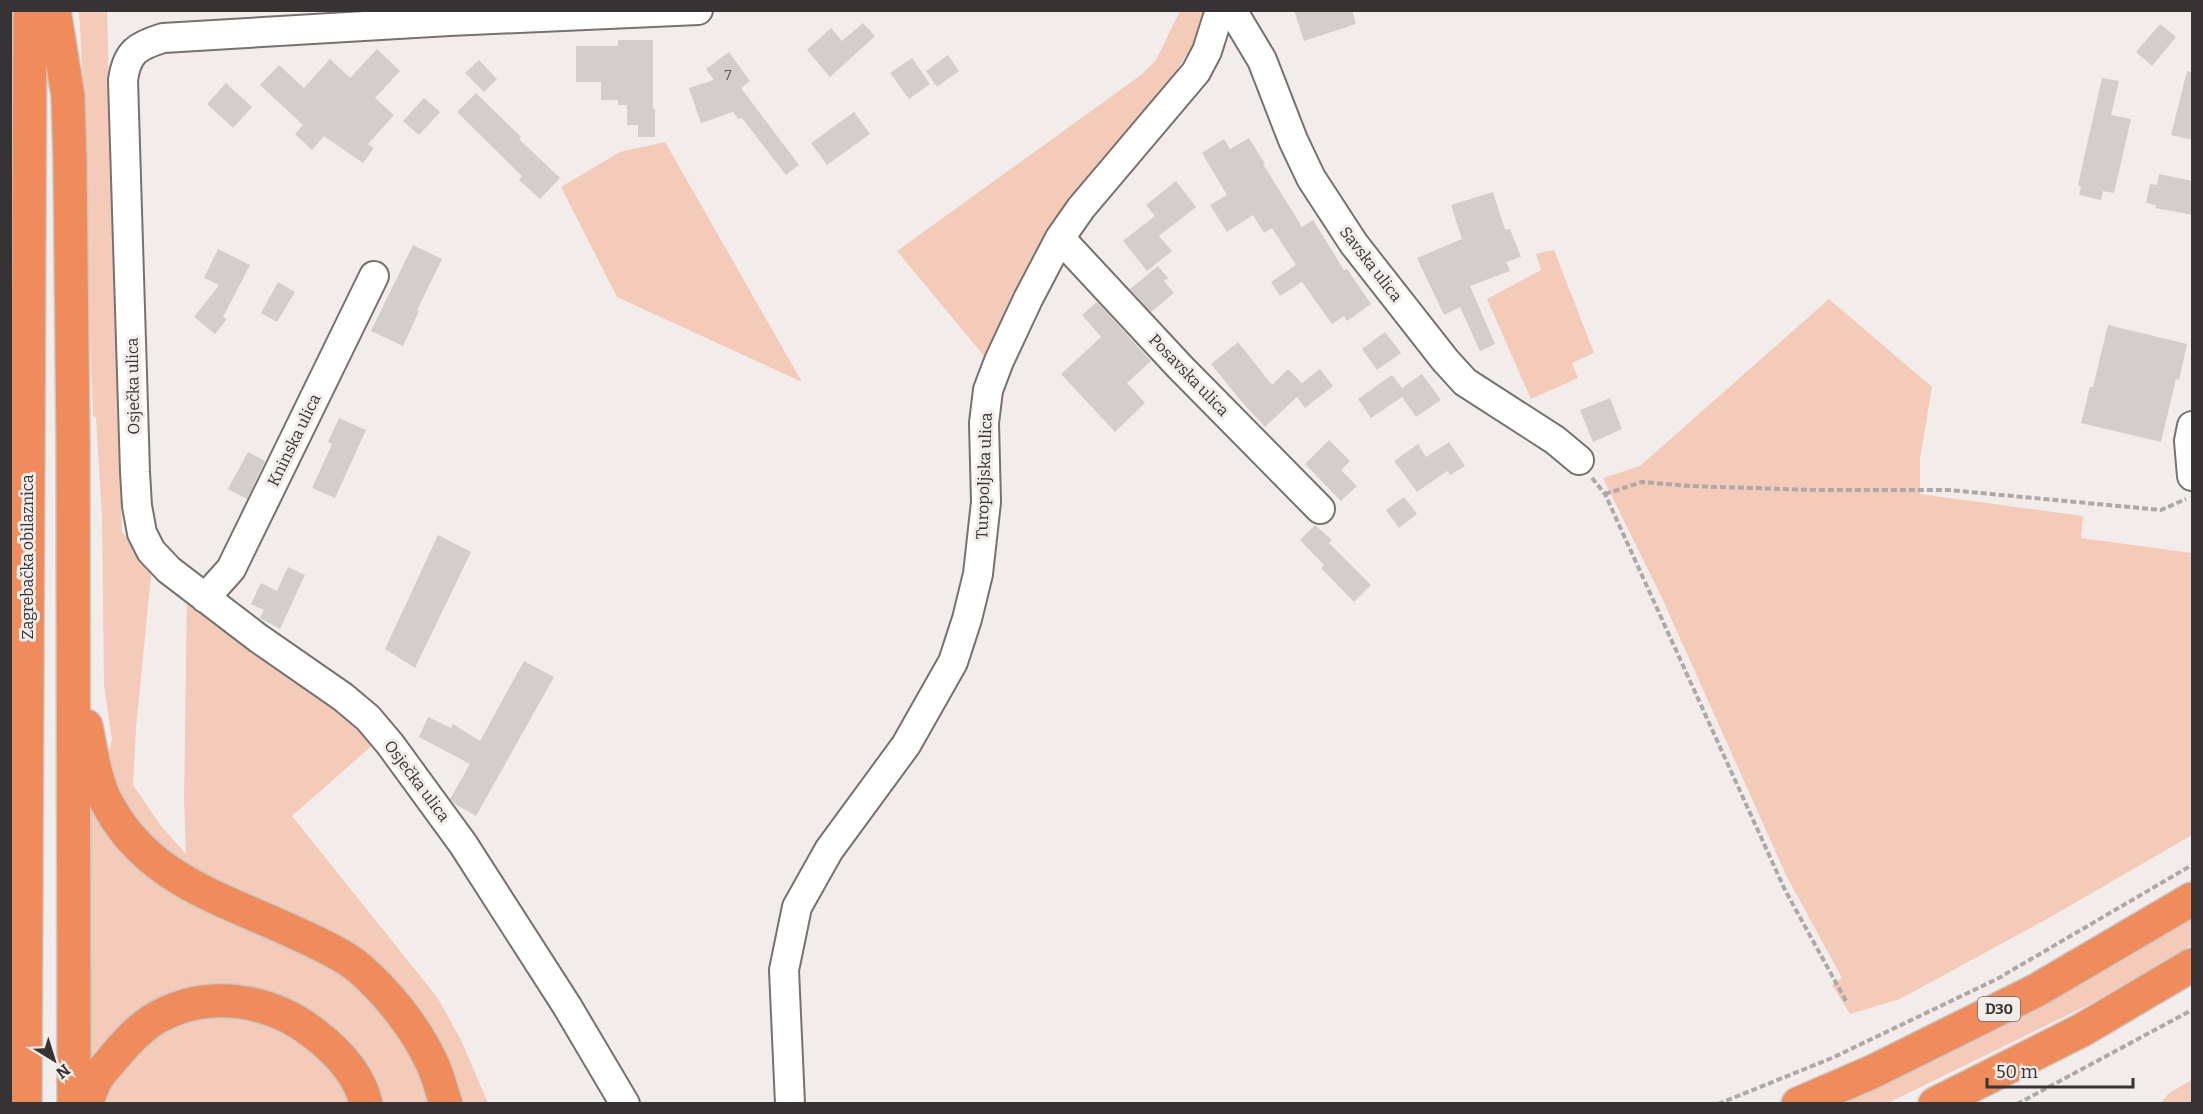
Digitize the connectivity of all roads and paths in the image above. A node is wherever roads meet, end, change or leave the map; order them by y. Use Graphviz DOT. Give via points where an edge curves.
graph roads {
  1 [pos="30,10"];
  2 [pos="54,10"];
  3 [pos="698,10"];
  4 [pos="1220,10"];
  5 [pos="1232,10"];
  6 [pos="1060,238"];
  7 [pos="374,276"];
  8 [pos="2193,426"];
  9 [pos="1579,460"];
  10 [pos="2193,476"];
  11 [pos="1605,494"];
  12 [pos="2193,496"];
  13 [pos="1320,509"];
  14 [pos="205,598"];
  15 [pos="72,695"];
  16 [pos="2193,865"];
  17 [pos="2193,899"];
  18 [pos="2193,965"];
  19 [pos="1846,1001"];
  20 [pos="2193,1010"];
  21 [pos="25,1104"];
  22 [pos="74,1104"];
  23 [pos="86,1104"];
  24 [pos="366,1104"];
  25 [pos="446,1104"];
  26 [pos="625,1104"];
  27 [pos="790,1104"];
  28 [pos="1718,1104"];
  29 [pos="1797,1104"];
  30 [pos="1935,1104"];
  31 [pos="2017,1104"];
  1 -- 21 [label="highway, Zagrebačka obilaznica"];
  2 -- 15 [label="highway" via="68,96"];
  3 -- 14 [label="street, Osječka ulica" via="163,38 146,43 131,54 125,64 122,98 137,506 142,533 151,551"];
  4 -- 6 [label="street, Turopoljska ulica" via="1216,29 1196,72"];
  5 -- 9 [label="street, Savska ulica" via="1262,60 1311,178 1354,244 1465,382"];
  6 -- 13 [label="street, Posavska ulica"];
  6 -- 27 [label="street, Turopoljska ulica" via="988,390 984,423 986,502 978,574 953,662 906,745 829,850 797,907 784,970"];
  7 -- 14 [label="street, Kninska ulica" via="231,568"];
  8 -- 10 [label="street" via="2189,441"];
  9 -- 11 [label="path"];
  11 -- 12 [label="path" via="1642,482 1815,490 1949,490 2161,510"];
  11 -- 19 [label="path" via="1785,890"];
  14 -- 26 [label="street, Osječka ulica" via="369,718 463,844"];
  15 -- 22 [label="highway"];
  15 -- 25 [label="highway" via="84,713 103,795 138,847 203,893 358,966 409,1025 431,1061"];
  16 -- 28 [label="path" via="1997,979 1832,1058"];
  17 -- 29 [label="highway, D30" via="2037,990 1872,1072"];
  18 -- 30 [label="highway" via="2082,1030"];
  20 -- 31 [label="path"];
  23 -- 24 [label="highway" via="97,1078 128,1040 157,1017 186,1005 226,1000 256,1004 308,1028 331,1046 351,1071"];
}
